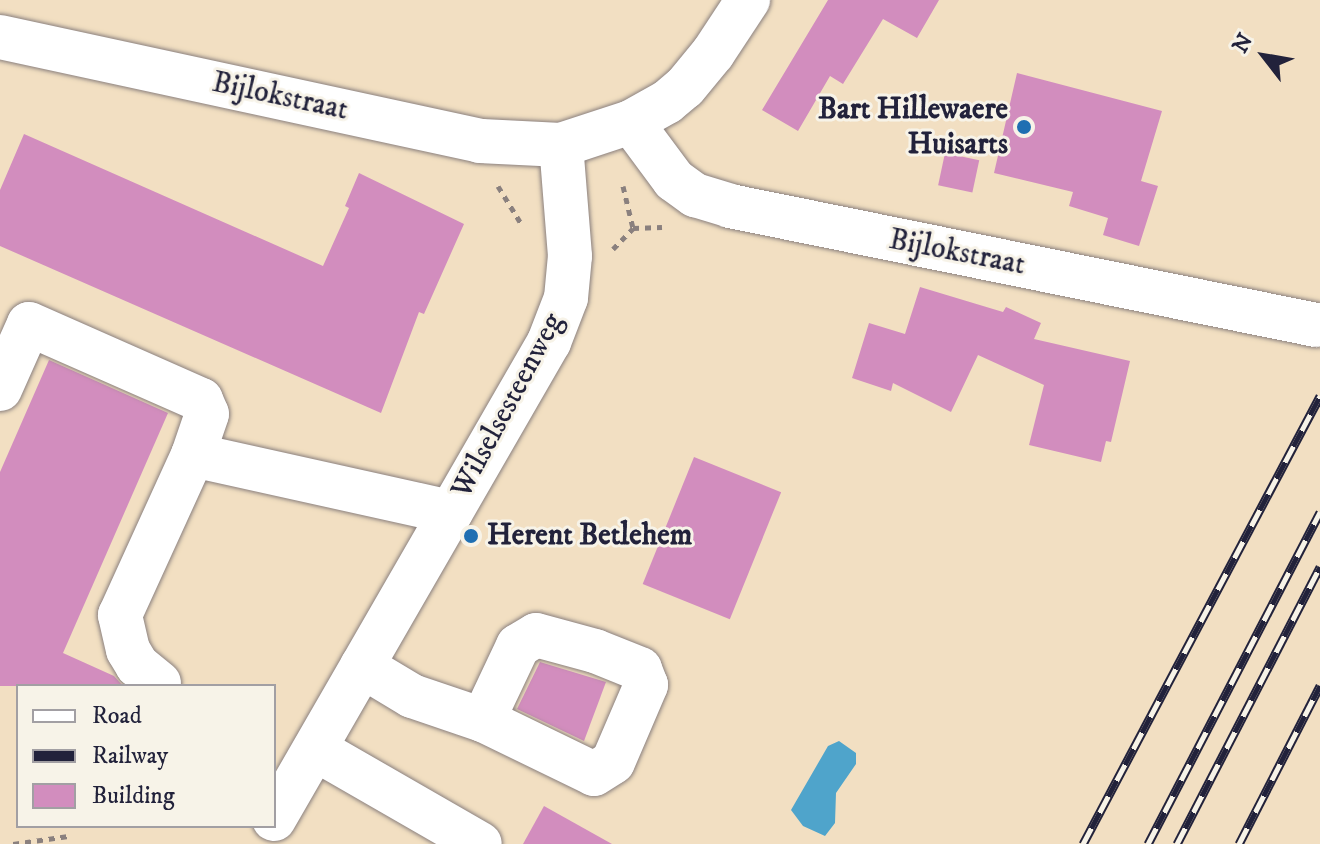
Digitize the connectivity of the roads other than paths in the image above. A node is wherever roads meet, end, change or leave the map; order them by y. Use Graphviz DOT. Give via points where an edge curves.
graph roads {
  1 [pos="748,0"];
  2 [pos="0,37"];
  3 [pos="631,122"];
  4 [pos="561,145"];
  5 [pos="1316,325"];
  6 [pos="0,389"];
  7 [pos="193,455"];
  8 [pos="451,512"];
  9 [pos="362,666"];
  10 [pos="159,683"];
  11 [pos="483,720"];
  12 [pos="315,749"];
  13 [pos="276,816"];
  14 [pos="480,844"];
  1 -- 3 [label="street" via="685,87"];
  2 -- 4 [label="street, Bijlokstraat" via="480,141"];
  3 -- 4 [label="street"];
  3 -- 5 [label="street, Bijlokstraat" via="674,180 695,195 730,206"];
  4 -- 8 [label="street, Wilselsesteenweg" via="570,256 566,298 549,342"];
  6 -- 7 [label="street" via="29,324 201,400 207,414"];
  7 -- 8 [label="street"];
  7 -- 10 [label="street" via="120,615 128,650"];
  8 -- 9 [label="street, Wilselsesteenweg"];
  9 -- 11 [label="street" via="412,696"];
  9 -- 12 [label="street, Wilselsesteenweg"];
  12 -- 13 [label="street, Wilselsesteenweg"];
  12 -- 14 [label="street"];
}
